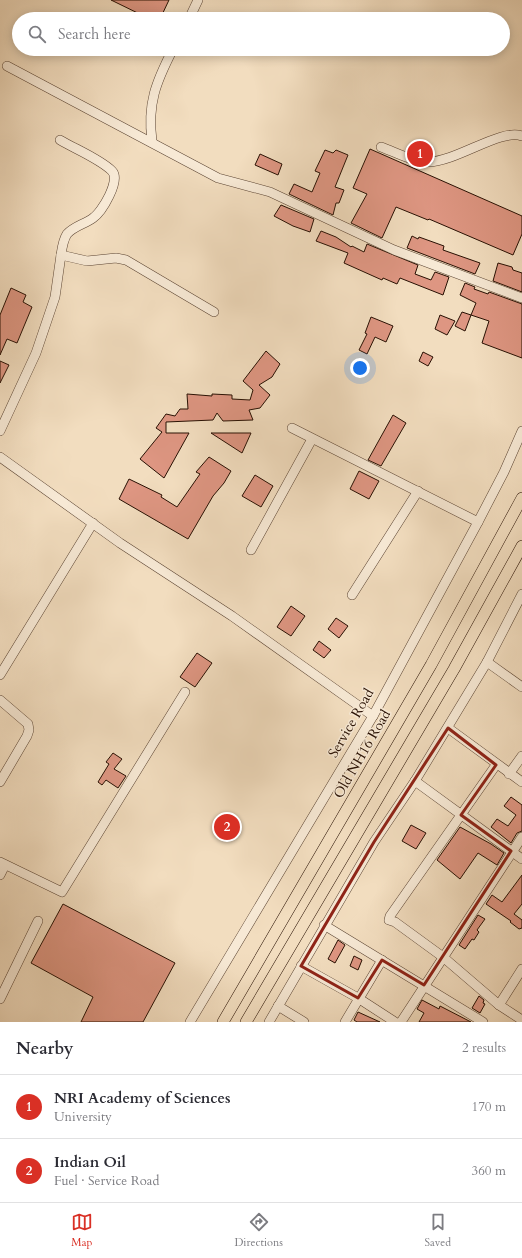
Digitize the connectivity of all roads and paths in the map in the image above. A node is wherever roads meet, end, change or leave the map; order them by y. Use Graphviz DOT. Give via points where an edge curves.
graph roads {
  1 [pos="198,0"];
  2 [pos="192,12"];
  3 [pos="169,56"];
  4 [pos="7,66"];
  5 [pos="522,136"];
  6 [pos="60,140"];
  7 [pos="152,141"];
  8 [pos="381,147"];
  9 [pos="61,255"];
  10 [pos="522,298"];
  11 [pos="214,312"];
  12 [pos="292,428"];
  13 [pos="0,431"];
  14 [pos="522,431"];
  15 [pos="312,439"];
  16 [pos="0,457"];
  17 [pos="418,491"];
  18 [pos="522,498"];
  19 [pos="478,522"];
  20 [pos="93,523"];
  21 [pos="522,546"];
  22 [pos="251,550"];
  23 [pos="522,594"];
  24 [pos="352,595"];
  25 [pos="487,662"];
  26 [pos="0,675"];
  27 [pos="522,687"];
  28 [pos="185,692"];
  29 [pos="0,700"];
  30 [pos="373,716"];
  31 [pos="448,728"];
  32 [pos="522,756"];
  33 [pos="496,764"];
  34 [pos="509,774"];
  35 [pos="415,781"];
  36 [pos="0,782"];
  37 [pos="522,782"];
  38 [pos="461,815"];
  39 [pos="522,837"];
  40 [pos="512,851"];
  41 [pos="522,859"];
  42 [pos="3,863"];
  43 [pos="0,875"];
  44 [pos="38,921"];
  45 [pos="324,925"];
  46 [pos="443,957"];
  47 [pos="382,960"];
  48 [pos="301,966"];
  49 [pos="522,969"];
  50 [pos="424,985"];
  51 [pos="358,998"];
  52 [pos="0,1000"];
  53 [pos="499,1005"];
  54 [pos="278,1006"];
  55 [pos="522,1020"];
  56 [pos="190,1022"];
  57 [pos="223,1022"];
  58 [pos="246,1022"];
  59 [pos="269,1022"];
  60 [pos="304,1022"];
  61 [pos="345,1022"];
  62 [pos="395,1022"];
  63 [pos="401,1022"];
  64 [pos="483,1022"];
  1 -- 2 [label="street"];
  3 -- 7 [label="street" via="152,100 149,121"];
  4 -- 7 [label="street"];
  5 -- 8 [label="street" via="507,135 457,156 428,162 418,161"];
  6 -- 9 [label="street" via="106,166 114,172 116,178 97,215 67,234"];
  7 -- 10 [label="street" via="218,178 270,192 394,250"];
  9 -- 11 [label="street" via="87,260 126,260"];
  9 -- 13 [label="street" via="55,297 36,353"];
  12 -- 15 [label="street"];
  14 -- 19 [label="street, Service Road"];
  15 -- 17 [label="street"];
  15 -- 22 [label="street"];
  16 -- 20 [label="street"];
  17 -- 19 [label="street"];
  17 -- 24 [label="street"];
  18 -- 57 [label="main road, Old NH16 Road" via="431,665"];
  19 -- 30 [label="street, Service Road"];
  20 -- 26 [label="street"];
  20 -- 30 [label="street" via="232,616"];
  21 -- 58 [label="main road" via="454,669"];
  23 -- 25 [label="street"];
  25 -- 27 [label="street"];
  25 -- 31 [label="street"];
  28 -- 42 [label="street" via="62,892"];
  29 -- 36 [label="street" via="28,724 29,730"];
  30 -- 56 [label="street, Service Road"];
  31 -- 33 [label="street"];
  31 -- 35 [label="street"];
  32 -- 34 [label="street"];
  33 -- 34 [label="street"];
  33 -- 38 [label="street"];
  34 -- 37 [label="street"];
  35 -- 38 [label="street"];
  35 -- 45 [label="street" via="374,842"];
  38 -- 40 [label="street"];
  38 -- 46 [label="street" via="389,920"];
  39 -- 40 [label="street"];
  40 -- 41 [label="street"];
  40 -- 46 [label="street"];
  42 -- 43 [label="street"];
  44 -- 52 [label="street"];
  45 -- 47 [label="street"];
  45 -- 48 [label="street"];
  46 -- 50 [label="street"];
  46 -- 53 [label="street"];
  47 -- 50 [label="street"];
  47 -- 51 [label="street"];
  48 -- 51 [label="street"];
  48 -- 54 [label="street"];
  49 -- 53 [label="street"];
  50 -- 63 [label="street"];
  50 -- 64 [label="street"];
  51 -- 61 [label="street"];
  51 -- 62 [label="street"];
  53 -- 55 [label="street"];
  54 -- 59 [label="street"];
  54 -- 60 [label="street"];
}
